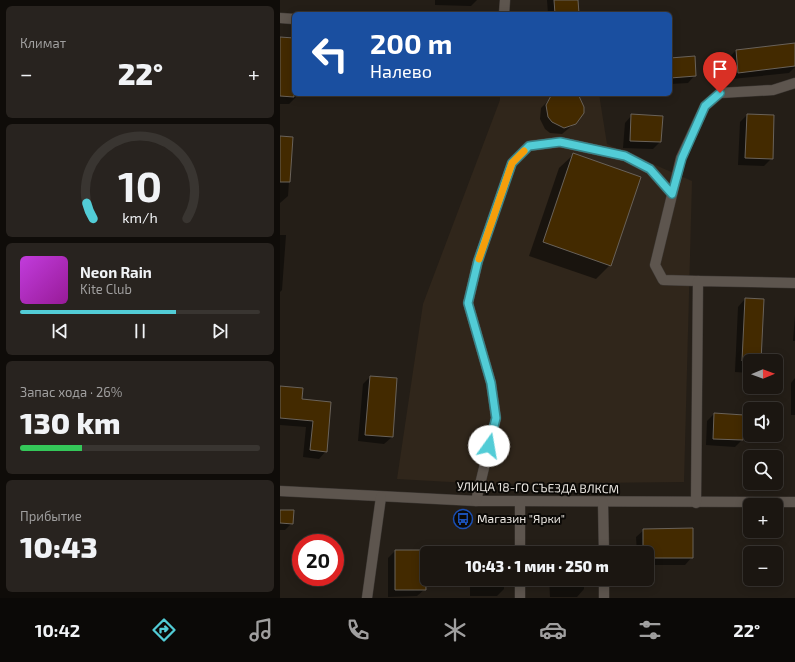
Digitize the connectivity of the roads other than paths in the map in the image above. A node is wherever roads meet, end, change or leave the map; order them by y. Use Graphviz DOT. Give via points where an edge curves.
graph roads {
  1 [pos="505,0"];
  2 [pos="504,12"];
  3 [pos="280,18"];
  4 [pos="292,19"];
  5 [pos="795,83"];
  6 [pos="672,194"];
  7 [pos="698,281"];
  8 [pos="795,283"];
  9 [pos="280,491"];
  10 [pos="382,497"];
  11 [pos="476,501"];
  12 [pos="520,502"];
  13 [pos="603,502"];
  14 [pos="795,502"];
  15 [pos="696,503"];
  16 [pos="520,546"];
  17 [pos="604,546"];
  18 [pos="520,586"];
  19 [pos="604,586"];
  20 [pos="367,598"];
  21 [pos="520,598"];
  22 [pos="604,598"];
  1 -- 2 [label="street"];
  3 -- 4 [label="street"];
  5 -- 6 [label="street" via="773,90 720,93 705,106 682,158"];
  6 -- 7 [label="street" via="655,265 663,280"];
  6 -- 11 [label="street" via="650,169 625,156 560,142 529,146 512,163 478,261 468,303 491,383 496,418"];
  7 -- 8 [label="street"];
  7 -- 15 [label="street"];
  9 -- 10 [label="street, УЛИЦА 18-ГО СЪЕЗДА ВЛКСМ"];
  10 -- 11 [label="street, УЛИЦА 18-ГО СЪЕЗДА ВЛКСМ"];
  10 -- 20 [label="street"];
  11 -- 12 [label="street, УЛИЦА 18-ГО СЪЕЗДА ВЛКСМ"];
  12 -- 13 [label="street, УЛИЦА 18-ГО СЪЕЗДА ВЛКСМ"];
  12 -- 16 [label="street"];
  13 -- 15 [label="street, УЛИЦА 18-ГО СЪЕЗДА ВЛКСМ"];
  13 -- 17 [label="street"];
  14 -- 15 [label="street, УЛИЦА 18-ГО СЪЕЗДА ВЛКСМ"];
  18 -- 21 [label="street"];
  19 -- 22 [label="street"];
}
